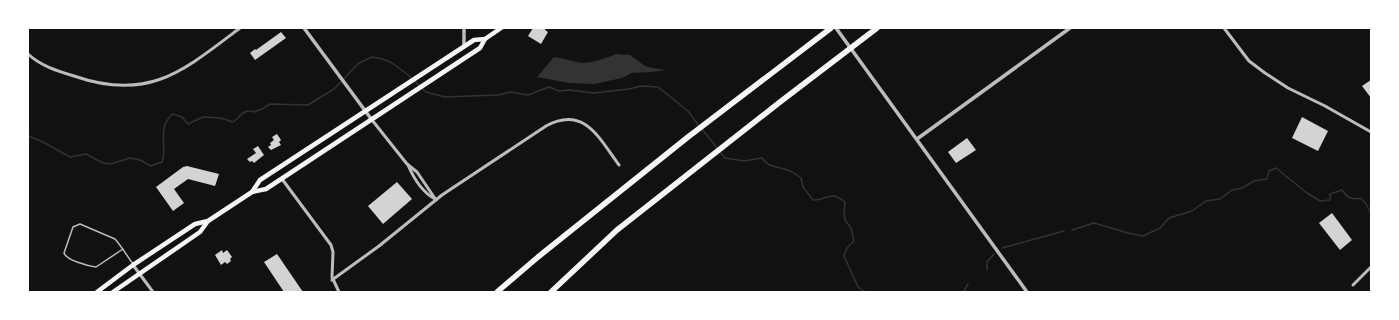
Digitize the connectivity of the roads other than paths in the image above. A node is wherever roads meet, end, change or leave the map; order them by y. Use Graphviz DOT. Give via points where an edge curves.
graph roads {
  1 [pos="240,28"];
  2 [pos="304,28"];
  3 [pos="464,28"];
  4 [pos="501,28"];
  5 [pos="831,28"];
  6 [pos="836,28"];
  7 [pos="877,28"];
  8 [pos="1070,28"];
  9 [pos="1224,28"];
  10 [pos="484,39"];
  11 [pos="464,46"];
  12 [pos="28,54"];
  13 [pos="366,111"];
  14 [pos="372,120"];
  15 [pos="1371,132"];
  16 [pos="917,139"];
  17 [pos="407,164"];
  18 [pos="619,165"];
  19 [pos="282,179"];
  20 [pos="252,192"];
  21 [pos="436,200"];
  22 [pos="208,221"];
  23 [pos="123,250"];
  24 [pos="133,265"];
  25 [pos="1371,267"];
  26 [pos="140,273"];
  27 [pos="332,280"];
  28 [pos="1353,286"];
  29 [pos="97,292"];
  30 [pos="113,292"];
  31 [pos="153,292"];
  32 [pos="339,292"];
  33 [pos="497,292"];
  34 [pos="551,292"];
  35 [pos="1027,292"];
  1 -- 12 [label="street" via="184,69 144,84 98,83 82,79 40,64"];
  2 -- 13 [label="street"];
  3 -- 11 [label="street"];
  4 -- 10 [label="main road"];
  5 -- 33 [label="highway" via="688,137"];
  6 -- 16 [label="street"];
  7 -- 34 [label="highway" via="617,230"];
  8 -- 16 [label="street"];
  9 -- 15 [label="street" via="1249,61 1265,73"];
  10 -- 11 [label="main road" via="474,40"];
  10 -- 14 [label="main road" via="480,48"];
  11 -- 13 [label="main road"];
  13 -- 14 [label="street"];
  13 -- 20 [label="main road" via="260,180"];
  14 -- 17 [label="street"];
  14 -- 19 [label="main road"];
  16 -- 35 [label="street"];
  17 -- 21 [label="street" via="417,172"];
  17 -- 21 [label="street" via="427,195"];
  18 -- 21 [label="street" via="592,130 575,120 563,119 546,126"];
  19 -- 20 [label="main road" via="266,189"];
  19 -- 27 [label="street" via="331,245"];
  20 -- 22 [label="main road"];
  21 -- 27 [label="street"];
  22 -- 24 [label="main road" via="195,224"];
  22 -- 26 [label="main road" via="200,232"];
  23 -- 23 [label="lane" via="115,239 77,224 73,227 64,253 69,258 96,267"];
  23 -- 24 [label="lane"];
  24 -- 26 [label="street"];
  24 -- 29 [label="main road"];
  25 -- 28 [label="street"];
  26 -- 30 [label="main road"];
  26 -- 31 [label="street"];
  27 -- 32 [label="street"];
}
